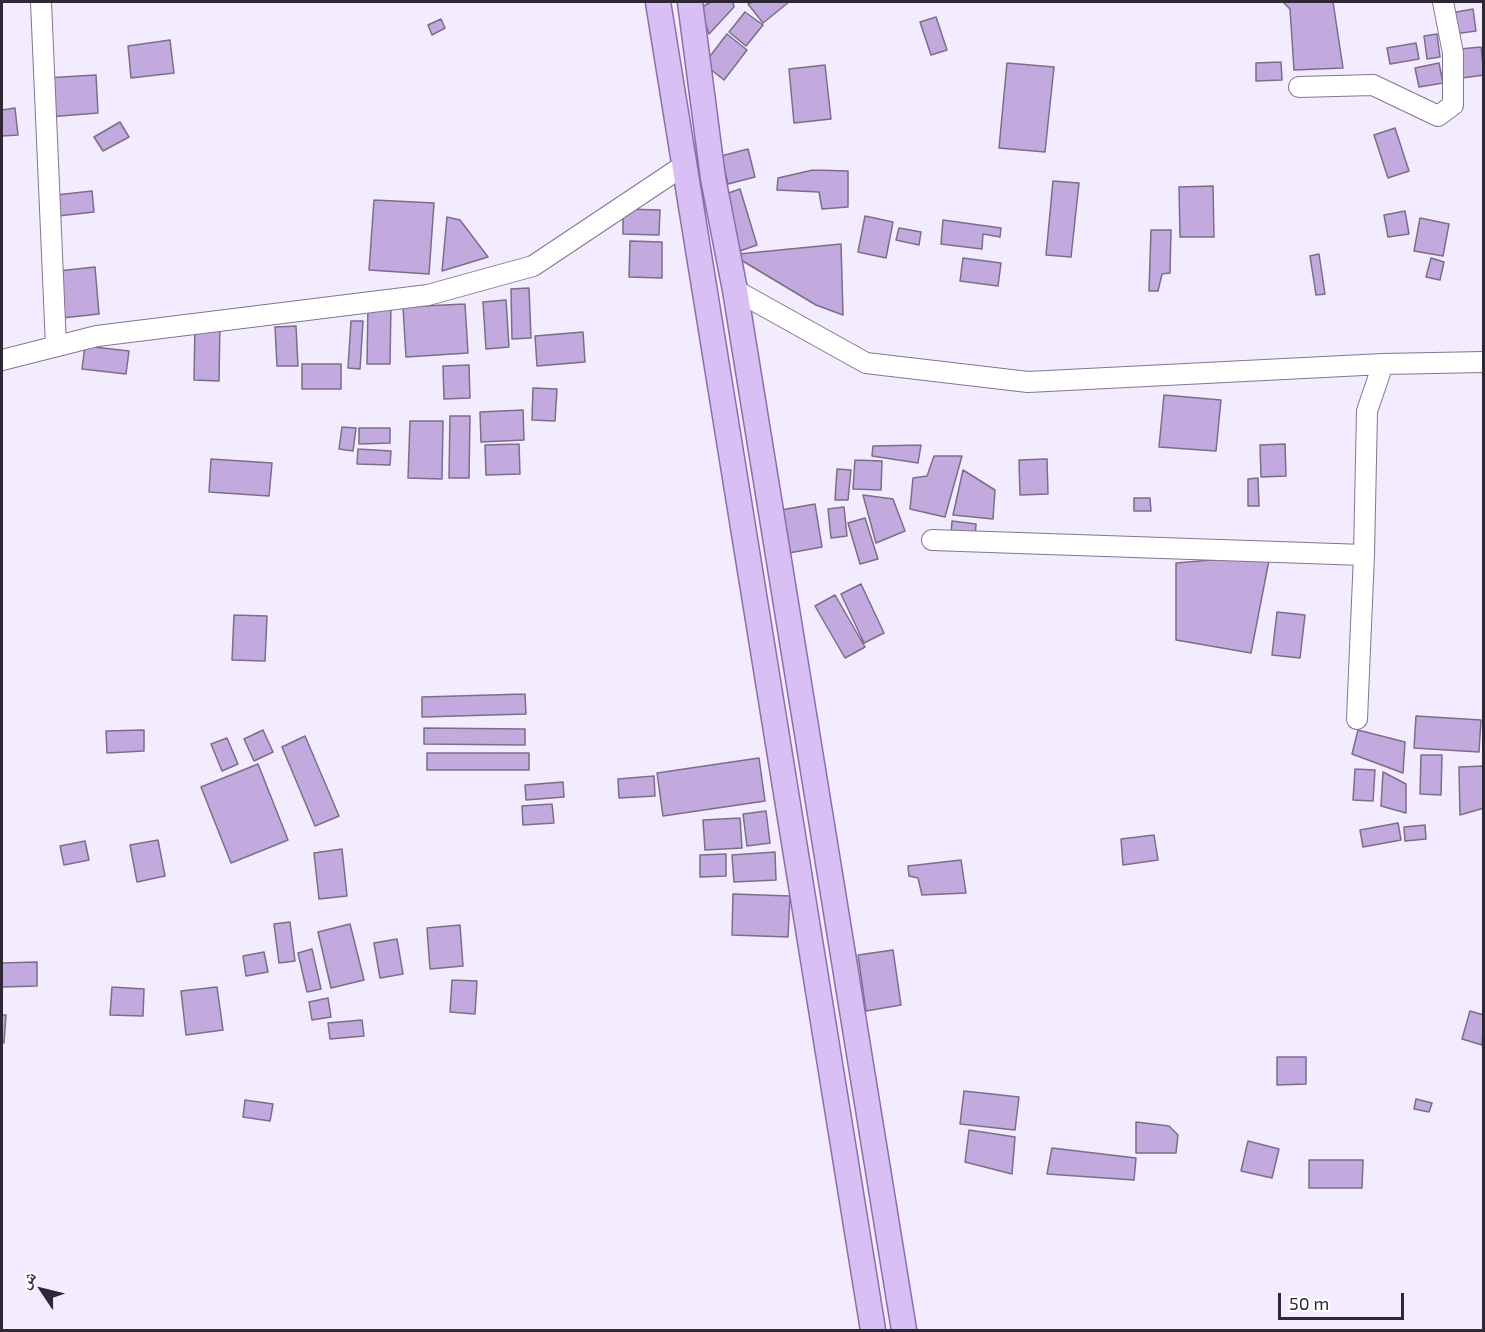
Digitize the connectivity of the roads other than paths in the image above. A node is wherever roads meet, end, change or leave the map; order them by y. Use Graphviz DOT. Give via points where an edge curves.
graph roads {
  1 [pos="41,2"];
  2 [pos="658,2"];
  3 [pos="690,2"];
  4 [pos="1443,2"];
  5 [pos="1299,87"];
  6 [pos="683,166"];
  7 [pos="735,290"];
  8 [pos="744,341"];
  9 [pos="56,346"];
  10 [pos="713,349"];
  11 [pos="2,360"];
  12 [pos="1484,362"];
  13 [pos="1383,364"];
  14 [pos="932,540"];
  15 [pos="1364,555"];
  16 [pos="1357,718"];
  17 [pos="873,1330"];
  18 [pos="904,1330"];
  1 -- 9 [label="street"];
  2 -- 6 [label="main road"];
  3 -- 7 [label="main road" via="713,178"];
  4 -- 5 [label="street" via="1453,52 1453,105 1438,116 1373,85"];
  6 -- 9 [label="street" via="533,266 428,295 98,336"];
  6 -- 10 [label="main road"];
  7 -- 8 [label="main road"];
  7 -- 13 [label="street" via="866,363 1028,382"];
  8 -- 10 [label="main road"];
  8 -- 18 [label="main road"];
  9 -- 11 [label="street"];
  10 -- 17 [label="main road"];
  12 -- 13 [label="street"];
  13 -- 15 [label="street" via="1367,411"];
  14 -- 15 [label="street"];
  15 -- 16 [label="street"];
}
